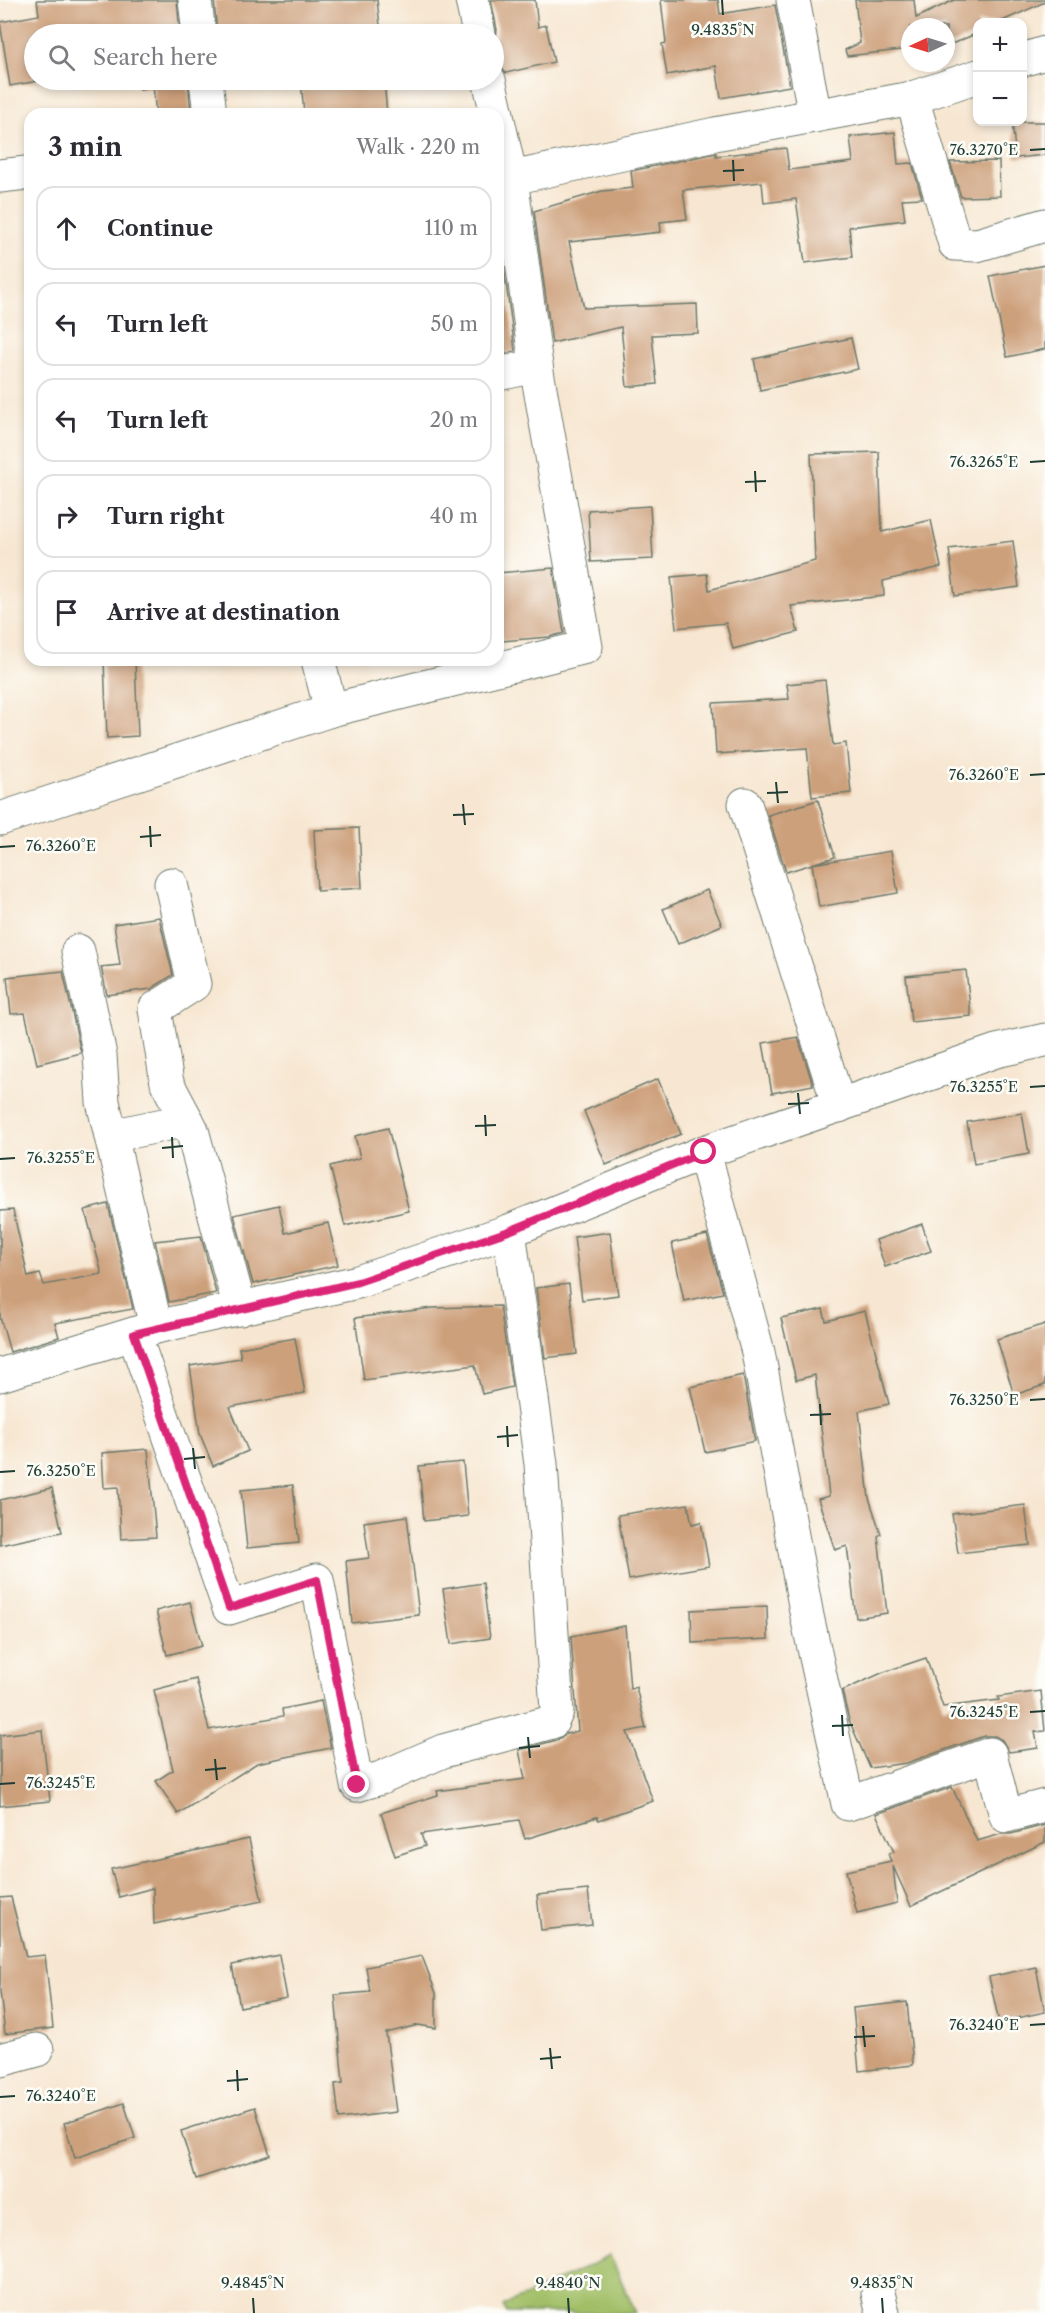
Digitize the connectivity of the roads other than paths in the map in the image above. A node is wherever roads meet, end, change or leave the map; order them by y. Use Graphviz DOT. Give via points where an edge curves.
graph roads {
  1 [pos="195,0"];
  2 [pos="472,0"];
  3 [pos="793,0"];
  4 [pos="199,24"];
  5 [pos="477,24"];
  6 [pos="1045,53"];
  7 [pos="1027,59"];
  8 [pos="973,78"];
  9 [pos="207,90"];
  10 [pos="491,90"];
  11 [pos="912,98"];
  12 [pos="209,108"];
  13 [pos="496,108"];
  14 [pos="815,116"];
  15 [pos="24,173"];
  16 [pos="0,176"];
  17 [pos="504,179"];
  18 [pos="1045,225"];
  19 [pos="536,366"];
  20 [pos="504,373"];
  21 [pos="320,666"];
  22 [pos="331,710"];
  23 [pos="745,804"];
  24 [pos="0,819"];
  25 [pos="171,884"];
  26 [pos="78,951"];
  27 [pos="1045,1040"];
  28 [pos="839,1106"];
  29 [pos="187,1120"];
  30 [pos="111,1137"];
  31 [pos="704,1152"];
  32 [pos="509,1231"];
  33 [pos="240,1309"];
  34 [pos="145,1330"];
  35 [pos="0,1375"];
  36 [pos="1045,1806"];
  37 [pos="37,2050"];
  38 [pos="0,2060"];
  1 -- 4 [label="street"];
  2 -- 5 [label="street"];
  3 -- 14 [label="street"];
  6 -- 7 [label="street"];
  8 -- 11 [label="street"];
  9 -- 12 [label="street"];
  10 -- 13 [label="street"];
  11 -- 14 [label="street"];
  11 -- 18 [label="street" via="955,244 977,245"];
  14 -- 17 [label="street"];
  15 -- 16 [label="street"];
  17 -- 19 [label="street"];
  19 -- 20 [label="street"];
  19 -- 22 [label="street" via="586,647"];
  21 -- 22 [label="street"];
  22 -- 24 [label="street"];
  23 -- 28 [label="street"];
  25 -- 29 [label="street" via="194,984 155,1009 167,1083"];
  26 -- 30 [label="street" via="100,1055 103,1102"];
  27 -- 28 [label="street" via="996,1051"];
  28 -- 31 [label="street"];
  29 -- 30 [label="street"];
  29 -- 33 [label="street"];
  30 -- 34 [label="street"];
  31 -- 32 [label="street"];
  31 -- 36 [label="street" via="758,1352 807,1617 849,1804 990,1754 1006,1816"];
  32 -- 33 [label="street" via="358,1282"];
  32 -- 34 [label="street" via="541,1464 557,1711 552,1722 443,1751 357,1785 317,1580 229,1608"];
  33 -- 34 [label="street"];
  34 -- 35 [label="street"];
  37 -- 38 [label="street"];
}
